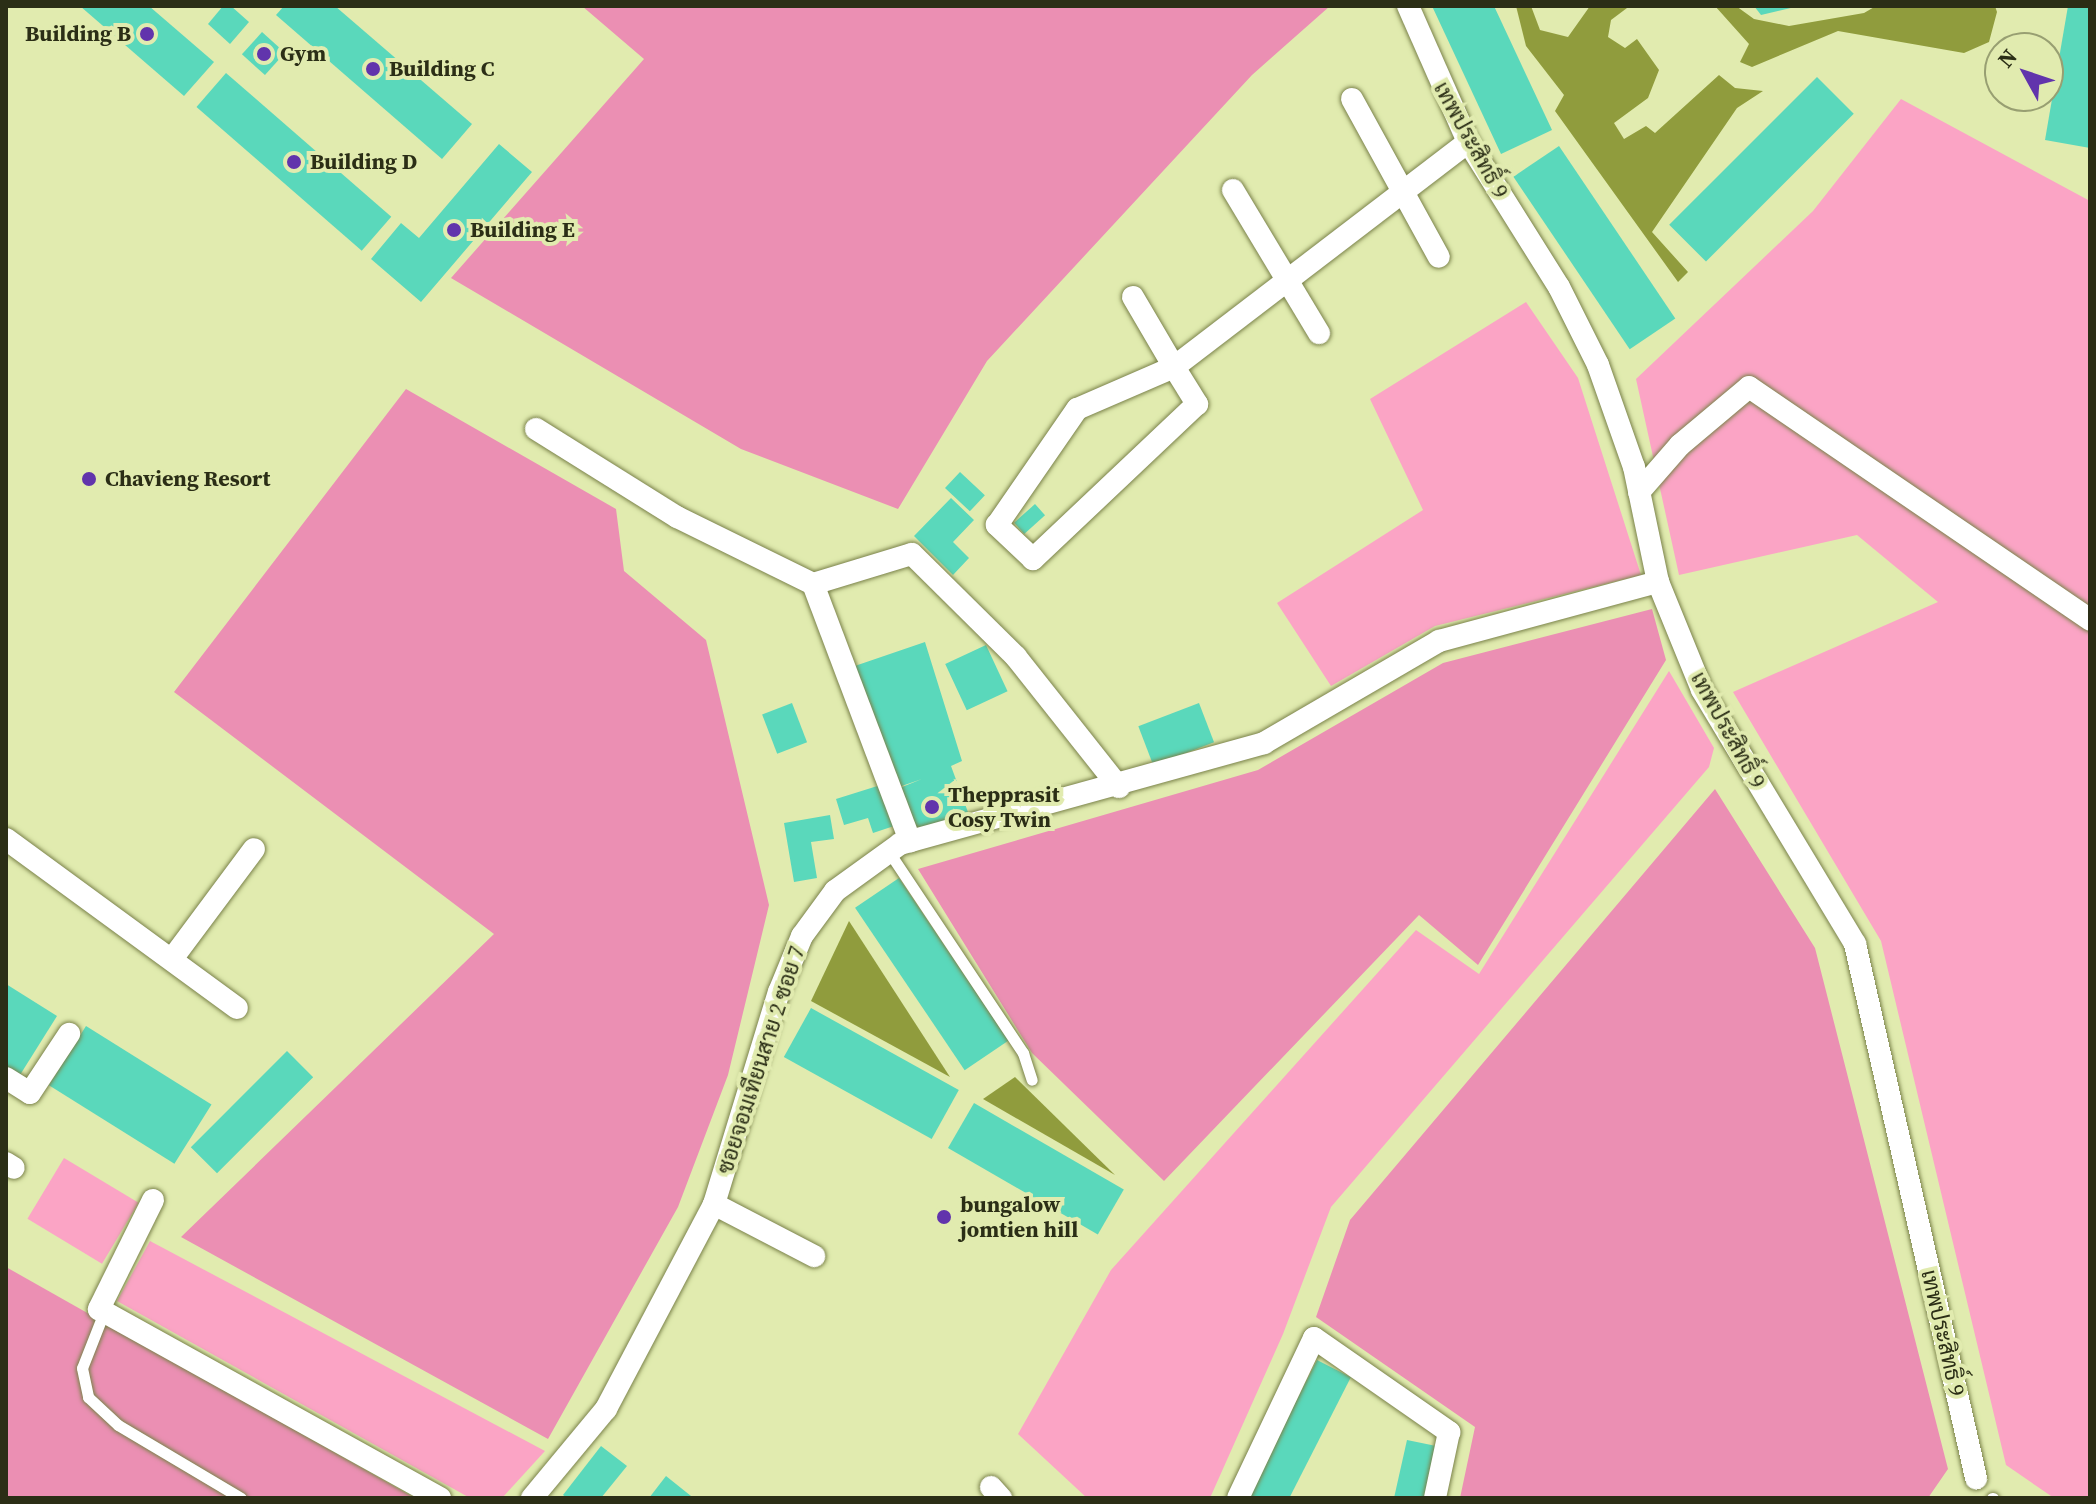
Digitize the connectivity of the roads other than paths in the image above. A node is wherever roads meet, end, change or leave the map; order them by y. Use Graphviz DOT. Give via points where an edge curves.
graph roads {
  1 [pos="1408,6"];
  2 [pos="1352,99"];
  3 [pos="1468,142"];
  4 [pos="1233,190"];
  5 [pos="1400,190"];
  6 [pos="1439,257"];
  7 [pos="1286,277"];
  8 [pos="1133,297"];
  9 [pos="1319,333"];
  10 [pos="1174,367"];
  11 [pos="536,429"];
  12 [pos="1639,492"];
  13 [pos="1658,582"];
  14 [pos="813,584"];
  15 [pos="2090,620"];
  16 [pos="1119,787"];
  17 [pos="6,839"];
  18 [pos="910,841"];
  19 [pos="254,849"];
  20 [pos="889,852"];
  21 [pos="172,959"];
  22 [pos="237,1008"];
  23 [pos="69,1034"];
  24 [pos="6,1078"];
  25 [pos="1032,1080"];
  26 [pos="153,1200"];
  27 [pos="714,1204"];
  28 [pos="814,1256"];
  29 [pos="104,1312"];
  30 [pos="1976,1478"];
  31 [pos="241,1498"];
  32 [pos="440,1498"];
  33 [pos="532,1498"];
  34 [pos="1238,1498"];
  35 [pos="1435,1498"];
  1 -- 3 [label="street, เทพประสิทธิ์ 9"];
  2 -- 5 [label="street"];
  3 -- 5 [label="street"];
  3 -- 12 [label="street, เทพประสิทธิ์ 9" via="1559,287 1598,365"];
  4 -- 7 [label="street"];
  5 -- 6 [label="street"];
  5 -- 7 [label="street"];
  7 -- 9 [label="street"];
  7 -- 10 [label="street"];
  8 -- 10 [label="street"];
  10 -- 10 [label="street" via="1077,409 997,525 1033,559 1197,404"];
  11 -- 14 [label="street" via="677,517"];
  12 -- 13 [label="street, เทพประสิทธิ์ 9"];
  12 -- 15 [label="street" via="1680,445 1749,387"];
  13 -- 16 [label="street, ซอยจอมเทียนสาย 2 ซอย 7" via="1439,641 1264,743"];
  13 -- 30 [label="street, เทพประสิทธิ์ 9" via="1702,690 1855,944"];
  14 -- 16 [label="street" via="912,554 1016,657"];
  14 -- 18 [label="street"];
  16 -- 18 [label="street, ซอยจอมเทียนสาย 2 ซอย 7"];
  17 -- 21 [label="street"];
  18 -- 20 [label="street, ซอยจอมเทียนสาย 2 ซอย 7"];
  19 -- 21 [label="street"];
  20 -- 25 [label="lane" via="1023,1053"];
  20 -- 27 [label="street, ซอยจอมเทียนสาย 2 ซอย 7" via="835,891 802,936 779,992"];
  21 -- 22 [label="street"];
  23 -- 24 [label="street" via="30,1093"];
  26 -- 29 [label="street" via="99,1309"];
  27 -- 28 [label="street"];
  27 -- 33 [label="street, ซอยจอมเทียนสาย 2 ซอย 7" via="606,1409"];
  29 -- 31 [label="lane" via="82,1368 88,1397 118,1425"];
  29 -- 32 [label="street"];
  34 -- 35 [label="street" via="1314,1338 1449,1432"];
}
